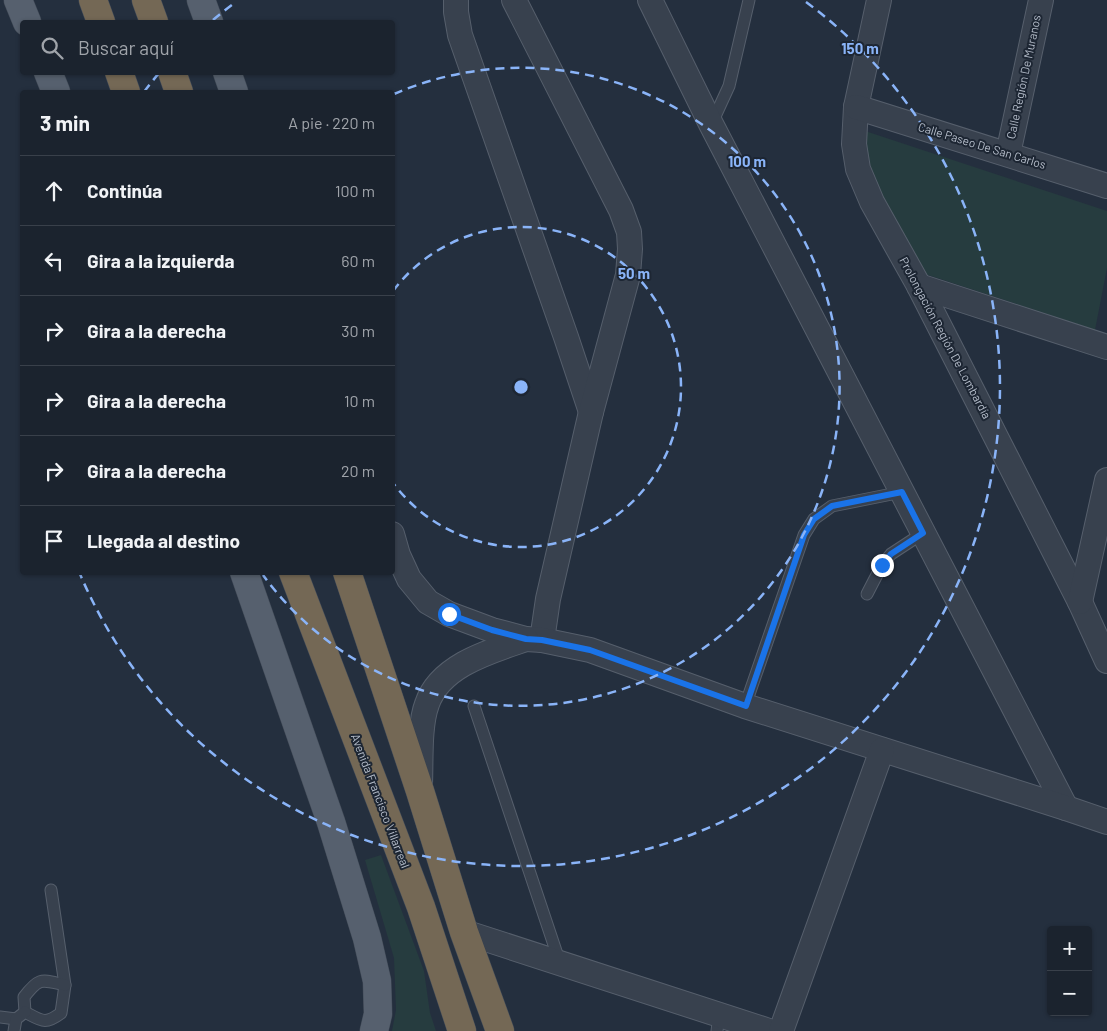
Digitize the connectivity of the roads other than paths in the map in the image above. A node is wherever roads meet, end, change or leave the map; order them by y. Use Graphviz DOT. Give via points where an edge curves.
graph roads {
  1 [pos="18,0"];
  2 [pos="94,0"];
  3 [pos="146,0"];
  4 [pos="201,0"];
  5 [pos="456,0"];
  6 [pos="514,0"];
  7 [pos="650,0"];
  8 [pos="749,0"];
  9 [pos="879,0"];
  10 [pos="1041,0"];
  11 [pos="26,20"];
  12 [pos="100,20"];
  13 [pos="153,20"];
  14 [pos="208,20"];
  15 [pos="49,75"];
  16 [pos="120,75"];
  17 [pos="173,75"];
  18 [pos="228,75"];
  19 [pos="55,90"];
  20 [pos="125,90"];
  21 [pos="178,90"];
  22 [pos="233,90"];
  23 [pos="856,107"];
  24 [pos="711,124"];
  25 [pos="1008,154"];
  26 [pos="1107,186"];
  27 [pos="920,286"];
  28 [pos="1107,347"];
  29 [pos="591,412"];
  30 [pos="1107,480"];
  31 [pos="902,492"];
  32 [pos="923,533"];
  33 [pos="395,544"];
  34 [pos="245,575"];
  35 [pos="294,575"];
  36 [pos="348,575"];
  37 [pos="867,594"];
  38 [pos="1080,602"];
  39 [pos="534,639"];
  40 [pos="1107,661"];
  41 [pos="474,706"];
  42 [pos="746,706"];
  43 [pos="882,750"];
  44 [pos="420,791"];
  45 [pos="1066,808"];
  46 [pos="1107,822"];
  47 [pos="51,890"];
  48 [pos="464,932"];
  49 [pos="557,962"];
  50 [pos="65,985"];
  51 [pos="21,1016"];
  52 [pos="0,1017"];
  53 [pos="718,1023"];
  54 [pos="14,1031"];
  55 [pos="374,1031"];
  56 [pos="462,1031"];
  57 [pos="500,1031"];
  58 [pos="769,1031"];
  59 [pos="781,1031"];
  1 -- 11 [label="main road"];
  2 -- 12 [label="highway"];
  3 -- 13 [label="highway"];
  4 -- 14 [label="main road"];
  5 -- 29 [label="street" via="460,34"];
  6 -- 29 [label="street" via="621,210 629,232 628,275"];
  7 -- 24 [label="street"];
  8 -- 24 [label="lane" via="729,86"];
  9 -- 23 [label="street, Prolongación Región De Lombardía"];
  10 -- 25 [label="street, Calle Región De Muranos"];
  15 -- 19 [label="main road"];
  16 -- 20 [label="highway"];
  17 -- 21 [label="highway"];
  18 -- 22 [label="main road"];
  23 -- 25 [label="street, Calle Paseo De San Carlos"];
  23 -- 27 [label="street, Prolongación Región De Lombardía" via="854,144 858,169 872,202"];
  24 -- 31 [label="street"];
  25 -- 26 [label="street, Calle Paseo De San Carlos"];
  27 -- 28 [label="street"];
  27 -- 38 [label="street, Prolongación Región De Lombardía"];
  29 -- 39 [label="street" via="548,599"];
  30 -- 38 [label="street"];
  31 -- 32 [label="street"];
  31 -- 42 [label="lane" via="832,506 814,519 804,535"];
  32 -- 37 [label="lane" via="891,554"];
  32 -- 45 [label="street"];
  33 -- 39 [label="street" via="409,579 428,602 449,614 492,630"];
  34 -- 55 [label="main road" via="331,822 367,938 377,981 378,1014"];
  35 -- 56 [label="highway, Avenida Francisco Villarreal" via="421,908"];
  36 -- 44 [label="highway"];
  38 -- 40 [label="street, Prolongación Región De Lombardía"];
  39 -- 42 [label="street" via="590,650"];
  39 -- 44 [label="street" via="469,661 435,687 426,704 422,730"];
  41 -- 49 [label="lane"];
  42 -- 43 [label="street"];
  43 -- 45 [label="street"];
  43 -- 59 [label="street"];
  44 -- 48 [label="highway"];
  45 -- 46 [label="street"];
  47 -- 50 [label="lane"];
  48 -- 49 [label="street"];
  48 -- 57 [label="highway"];
  49 -- 53 [label="street"];
  50 -- 51 [label="lane" via="42,980 34,984 24,997"];
  50 -- 51 [label="lane" via="61,1013 51,1020"];
  51 -- 52 [label="lane"];
  51 -- 54 [label="lane"];
  53 -- 58 [label="street"];
}
